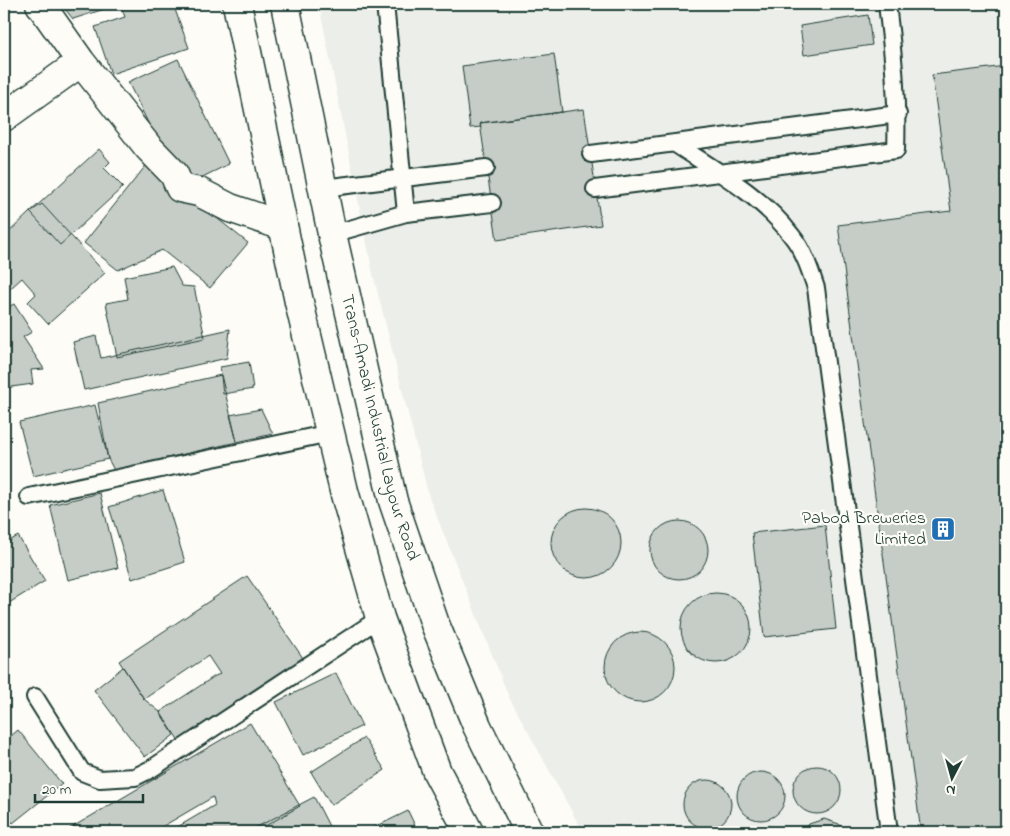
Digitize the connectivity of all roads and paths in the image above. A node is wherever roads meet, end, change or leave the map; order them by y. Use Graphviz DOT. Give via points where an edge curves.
graph roads {
  1 [pos="40,4"];
  2 [pos="237,4"];
  3 [pos="286,4"];
  4 [pos="386,4"];
  5 [pos="887,4"];
  6 [pos="81,62"];
  7 [pos="898,114"];
  8 [pos="4,117"];
  9 [pos="674,143"];
  10 [pos="590,154"];
  11 [pos="486,168"];
  12 [pos="720,173"];
  13 [pos="402,180"];
  14 [pos="323,188"];
  15 [pos="595,189"];
  16 [pos="492,203"];
  17 [pos="406,214"];
  18 [pos="283,226"];
  19 [pos="332,234"];
  20 [pos="330,433"];
  21 [pos="30,497"];
  22 [pos="380,618"];
  23 [pos="35,697"];
  24 [pos="469,832"];
  25 [pos="529,832"];
  26 [pos="889,832"];
  1 -- 6 [label="main road"];
  2 -- 18 [label="main road"];
  3 -- 14 [label="main road, Trans-Amadi Industrial Layour Road"];
  4 -- 13 [label="lane"];
  5 -- 7 [label="lane"];
  6 -- 8 [label="main road"];
  6 -- 18 [label="main road" via="148,147 174,174 180,188 199,192 230,208"];
  7 -- 9 [label="lane"];
  7 -- 12 [label="lane" via="896,150"];
  9 -- 10 [label="lane"];
  9 -- 12 [label="lane"];
  11 -- 13 [label="lane"];
  12 -- 15 [label="lane"];
  12 -- 26 [label="lane" via="760,202 792,236 816,288"];
  13 -- 14 [label="lane"];
  13 -- 17 [label="lane"];
  14 -- 19 [label="main road, Trans-Amadi Industrial Layour Road"];
  16 -- 17 [label="lane"];
  17 -- 19 [label="lane"];
  18 -- 20 [label="main road"];
  19 -- 25 [label="main road, Trans-Amadi Industrial Layour Road" via="393,501 435,624 466,701"];
  20 -- 21 [label="lane"];
  20 -- 22 [label="main road"];
  22 -- 23 [label="lane" via="151,770 135,777 100,778 82,772"];
  22 -- 24 [label="main road" via="436,772"];
}
